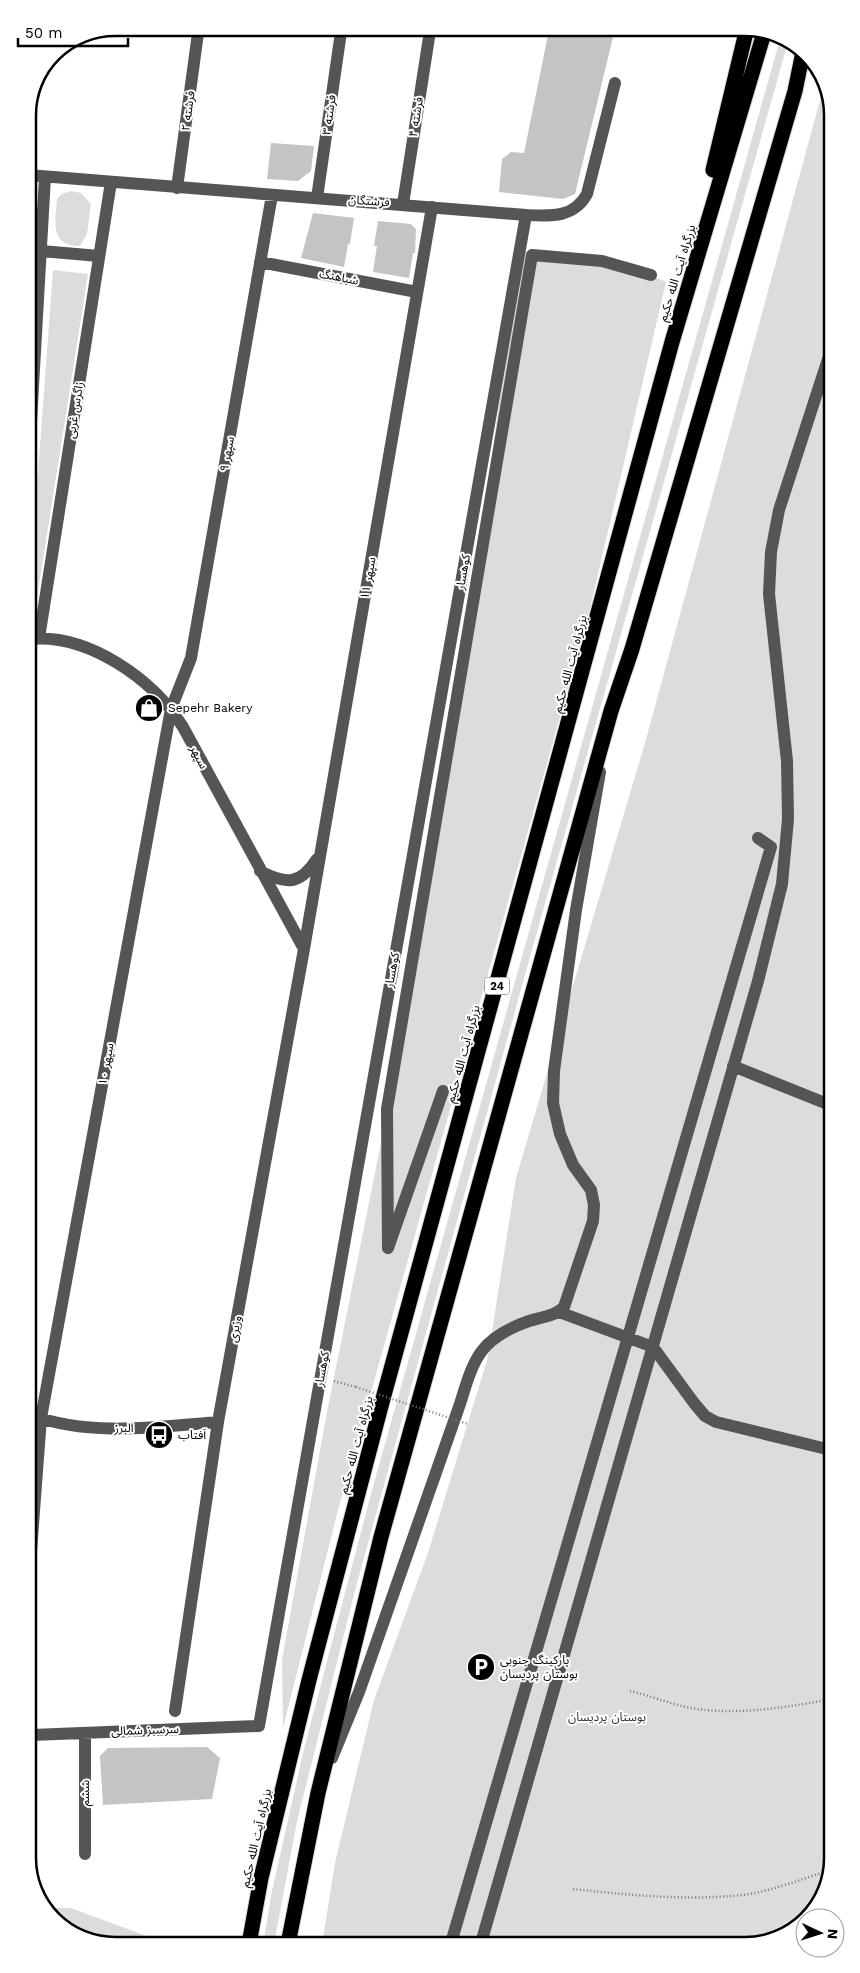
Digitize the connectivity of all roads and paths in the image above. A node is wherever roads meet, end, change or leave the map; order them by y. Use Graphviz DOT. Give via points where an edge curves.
graph roads {
  1 [pos="198,36"];
  2 [pos="340,36"];
  3 [pos="429,36"];
  4 [pos="745,36"];
  5 [pos="762,38"];
  6 [pos="801,60"];
  7 [pos="807,67"];
  8 [pos="615,83"];
  9 [pos="795,92"];
  10 [pos="36,176"];
  11 [pos="45,177"];
  12 [pos="110,182"];
  13 [pos="177,188"];
  14 [pos="272,196"];
  15 [pos="317,198"];
  16 [pos="403,204"];
  17 [pos="432,207"];
  18 [pos="526,215"];
  19 [pos="42,251"];
  20 [pos="99,256"];
  21 [pos="260,262"];
  22 [pos="652,275"];
  23 [pos="417,292"];
  24 [pos="672,342"];
  25 [pos="36,346"];
  26 [pos="824,371"];
  27 [pos="36,627"];
  28 [pos="36,639"];
  29 [pos="171,709"];
  30 [pos="611,711"];
  31 [pos="758,838"];
  32 [pos="320,855"];
  33 [pos="260,871"];
  34 [pos="304,949"];
  35 [pos="733,1066"];
  36 [pos="443,1091"];
  37 [pos="824,1103"];
  38 [pos="559,1312"];
  39 [pos="628,1338"];
  40 [pos="653,1347"];
  41 [pos="320,1378"];
  42 [pos="36,1416"];
  43 [pos="218,1422"];
  44 [pos="468,1424"];
  45 [pos="824,1448"];
  46 [pos="630,1692"];
  47 [pos="824,1700"];
  48 [pos="175,1711"];
  49 [pos="259,1726"];
  50 [pos="85,1733"];
  51 [pos="36,1735"];
  52 [pos="318,1793"];
  53 [pos="86,1854"];
  54 [pos="822,1873"];
  55 [pos="573,1889"];
  56 [pos="250,1937"];
  57 [pos="289,1937"];
  58 [pos="453,1937"];
  59 [pos="483,1937"];
  1 -- 13 [label="street, فرشته ۲"];
  2 -- 15 [label="street, فرشته ۳"];
  3 -- 16 [label="street, فرشته ۴"];
  4 -- 24 [label="highway"];
  5 -- 24 [label="highway, بزرگراه آیت الله حکیم / 24"];
  6 -- 9 [label="highway"];
  7 -- 9 [label="highway"];
  8 -- 18 [label="street, فرشتگان" via="590,185 582,204 564,214"];
  9 -- 30 [label="highway"];
  10 -- 11 [label="street, فرشتگان"];
  11 -- 12 [label="street, فرشتگان"];
  11 -- 19 [label="street"];
  12 -- 13 [label="street, فرشتگان"];
  12 -- 20 [label="street, زاگرس غربی"];
  13 -- 14 [label="street, فرشتگان"];
  14 -- 15 [label="street, فرشتگان"];
  14 -- 21 [label="street, سپهر ۹"];
  15 -- 16 [label="street, فرشتگان"];
  16 -- 17 [label="street, فرشتگان"];
  17 -- 18 [label="street, فرشتگان"];
  17 -- 23 [label="street, سپهر ۱۱"];
  18 -- 41 [label="street, کوهسار"];
  19 -- 20 [label="street"];
  19 -- 25 [label="street"];
  20 -- 27 [label="street, زاگرس غربی"];
  21 -- 23 [label="street, شباهنگ"];
  21 -- 29 [label="street, سپهر ۹" via="191,658"];
  22 -- 36 [label="street" via="602,261 532,255 387,1109 388,1248"];
  23 -- 32 [label="street, سپهر ۱۱"];
  24 -- 56 [label="highway, بزرگراه آیت الله حکیم / 24" via="311,1671 261,1878"];
  26 -- 35 [label="street" via="779,510 771,552 769,594 787,761 788,820 782,884"];
  28 -- 29 [label="street, سپهر" via="83,648 108,657 140,679"];
  29 -- 33 [label="street, سپهر"];
  29 -- 42 [label="street, سپهر ۱۰"];
  30 -- 38 [label="street" via="576,910 554,1071 554,1103 560,1134 573,1164 591,1190 594,1213 568,1300"];
  30 -- 52 [label="highway" via="412,1424"];
  31 -- 39 [label="street" via="771,847"];
  32 -- 33 [label="street" via="309,870 295,880 284,881"];
  32 -- 34 [label="street, سپهر ۱۱"];
  33 -- 34 [label="street, سپهر"];
  34 -- 43 [label="street, وزیری"];
  35 -- 37 [label="street"];
  35 -- 40 [label="street"];
  38 -- 39 [label="street"];
  38 -- 52 [label="street" via="513,1327 482,1348 472,1363 359,1692"];
  39 -- 40 [label="street"];
  39 -- 58 [label="street"];
  40 -- 45 [label="street" via="705,1416 716,1422"];
  40 -- 59 [label="street"];
  41 -- 44 [label="path, bridge"];
  41 -- 49 [label="street, کوهسار"];
  42 -- 43 [label="street, البرز" via="82,1427 107,1428"];
  43 -- 48 [label="street, وزیری"];
  46 -- 47 [label="path" via="696,1709 732,1712"];
  49 -- 50 [label="street, سرسبز شمالی"];
  50 -- 51 [label="street, سرسبز شمالی"];
  50 -- 53 [label="street, ششم"];
  52 -- 57 [label="highway"];
  54 -- 55 [label="path" via="745,1894 697,1898"];
}
